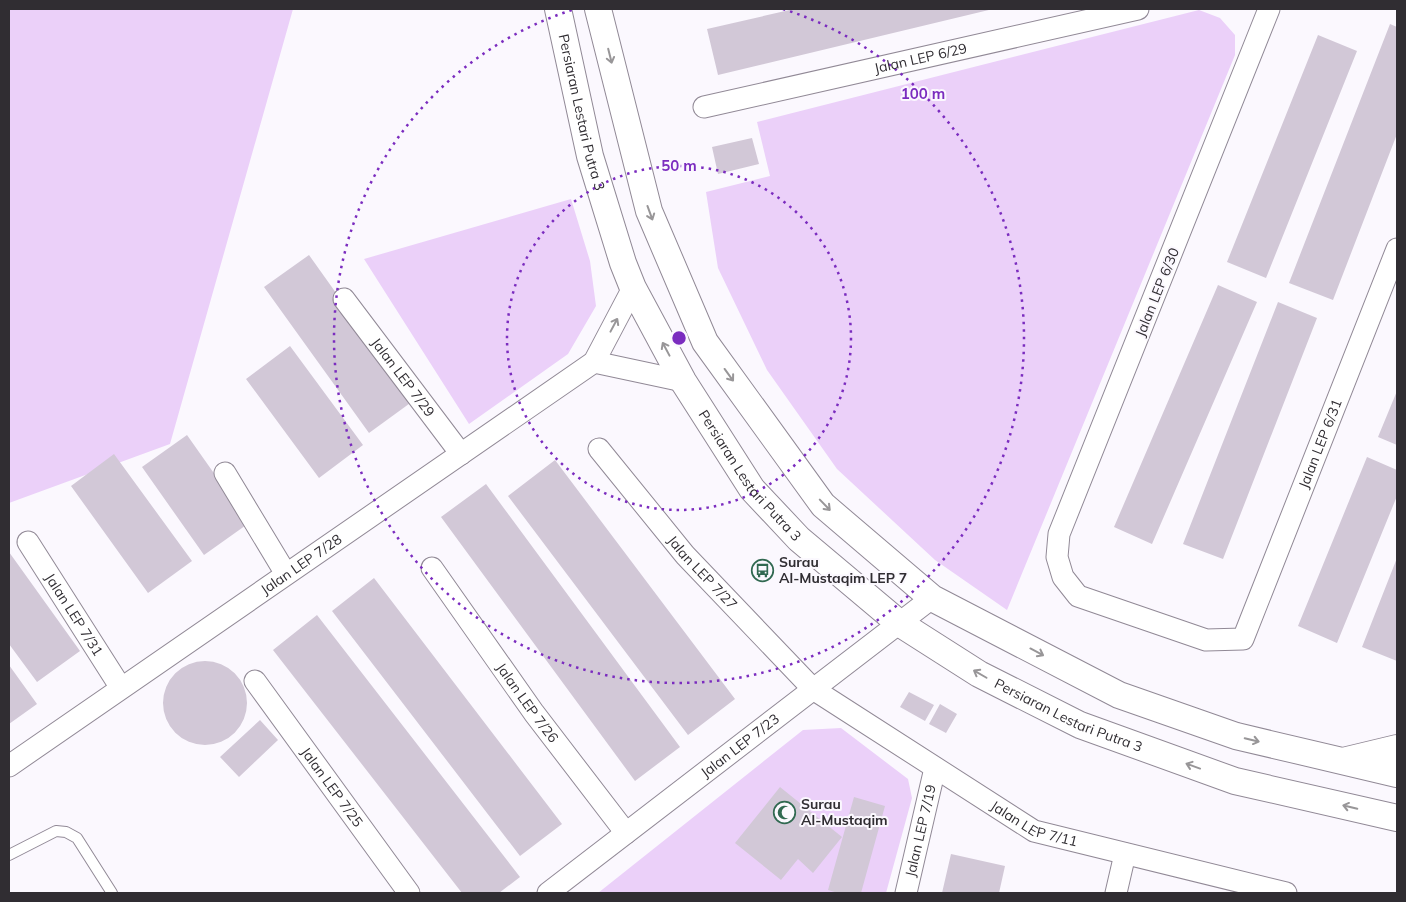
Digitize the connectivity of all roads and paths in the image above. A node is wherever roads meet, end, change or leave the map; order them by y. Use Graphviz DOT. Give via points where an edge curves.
graph roads {
  1 [pos="558,9"];
  2 [pos="598,9"];
  3 [pos="1138,9"];
  4 [pos="1269,9"];
  5 [pos="704,107"];
  6 [pos="1397,249"];
  7 [pos="633,288"];
  8 [pos="344,299"];
  9 [pos="594,362"];
  10 [pos="684,381"];
  11 [pos="599,450"];
  12 [pos="461,454"];
  13 [pos="225,472"];
  14 [pos="28,542"];
  15 [pos="432,568"];
  16 [pos="286,574"];
  17 [pos="932,598"];
  18 [pos="898,623"];
  19 [pos="1243,639"];
  20 [pos="255,681"];
  21 [pos="121,688"];
  22 [pos="813,689"];
  23 [pos="1397,748"];
  24 [pos="1342,761"];
  25 [pos="9,766"];
  26 [pos="935,768"];
  27 [pos="1397,774"];
  28 [pos="1397,818"];
  29 [pos="626,833"];
  30 [pos="1125,854"];
  31 [pos="9,855"];
  32 [pos="112,893"];
  33 [pos="409,893"];
  34 [pos="548,893"];
  35 [pos="906,893"];
  36 [pos="1116,893"];
  37 [pos="1286,893"];
  1 -- 7 [label="street, Persiaran Lestari Putra 3" via="590,156 622,263"];
  2 -- 17 [label="street, one-way" via="649,211 705,342 823,505"];
  3 -- 5 [label="street, Jalan LEP 6/29"];
  4 -- 19 [label="street, Jalan LEP 6/30" via="1059,534 1057,557 1063,577 1078,596 1206,640"];
  6 -- 19 [label="street, Jalan LEP 6/31"];
  9 -- 7 [label="street, one-way"];
  10 -- 7 [label="street, Persiaran Lestari Putra 3, one-way"];
  8 -- 12 [label="street, Jalan LEP 7/29"];
  9 -- 10 [label="street"];
  9 -- 12 [label="street, Jalan LEP 7/28"];
  10 -- 18 [label="street, Persiaran Lestari Putra 3" via="752,489 799,539"];
  11 -- 22 [label="street, Jalan LEP 7/27" via="685,555"];
  12 -- 16 [label="street, Jalan LEP 7/28"];
  13 -- 16 [label="street"];
  14 -- 21 [label="street, Jalan LEP 7/31"];
  15 -- 29 [label="street, Jalan LEP 7/26" via="534,713"];
  16 -- 21 [label="street, Jalan LEP 7/28"];
  17 -- 18 [label="street, Jalan LEP 7/23"];
  17 -- 24 [label="street, one-way" via="1119,695 1236,736"];
  18 -- 22 [label="street, Jalan LEP 7/23"];
  28 -- 18 [label="street, Persiaran Lestari Putra 3, one-way" via="1235,781 1080,725 979,674"];
  20 -- 33 [label="street, Jalan LEP 7/25"];
  21 -- 25 [label="street, Jalan LEP 7/28"];
  22 -- 26 [label="street, Jalan LEP 7/11"];
  22 -- 29 [label="street, Jalan LEP 7/23"];
  23 -- 24 [label="street"];
  24 -- 27 [label="street"];
  26 -- 30 [label="street, Jalan LEP 7/11" via="1034,831"];
  26 -- 35 [label="street, Jalan LEP 7/19"];
  29 -- 34 [label="street, Jalan LEP 7/23"];
  30 -- 36 [label="street"];
  30 -- 37 [label="street, Jalan LEP 7/11"];
  31 -- 32 [label="lane" via="56,831 66,832 77,838"];
}
